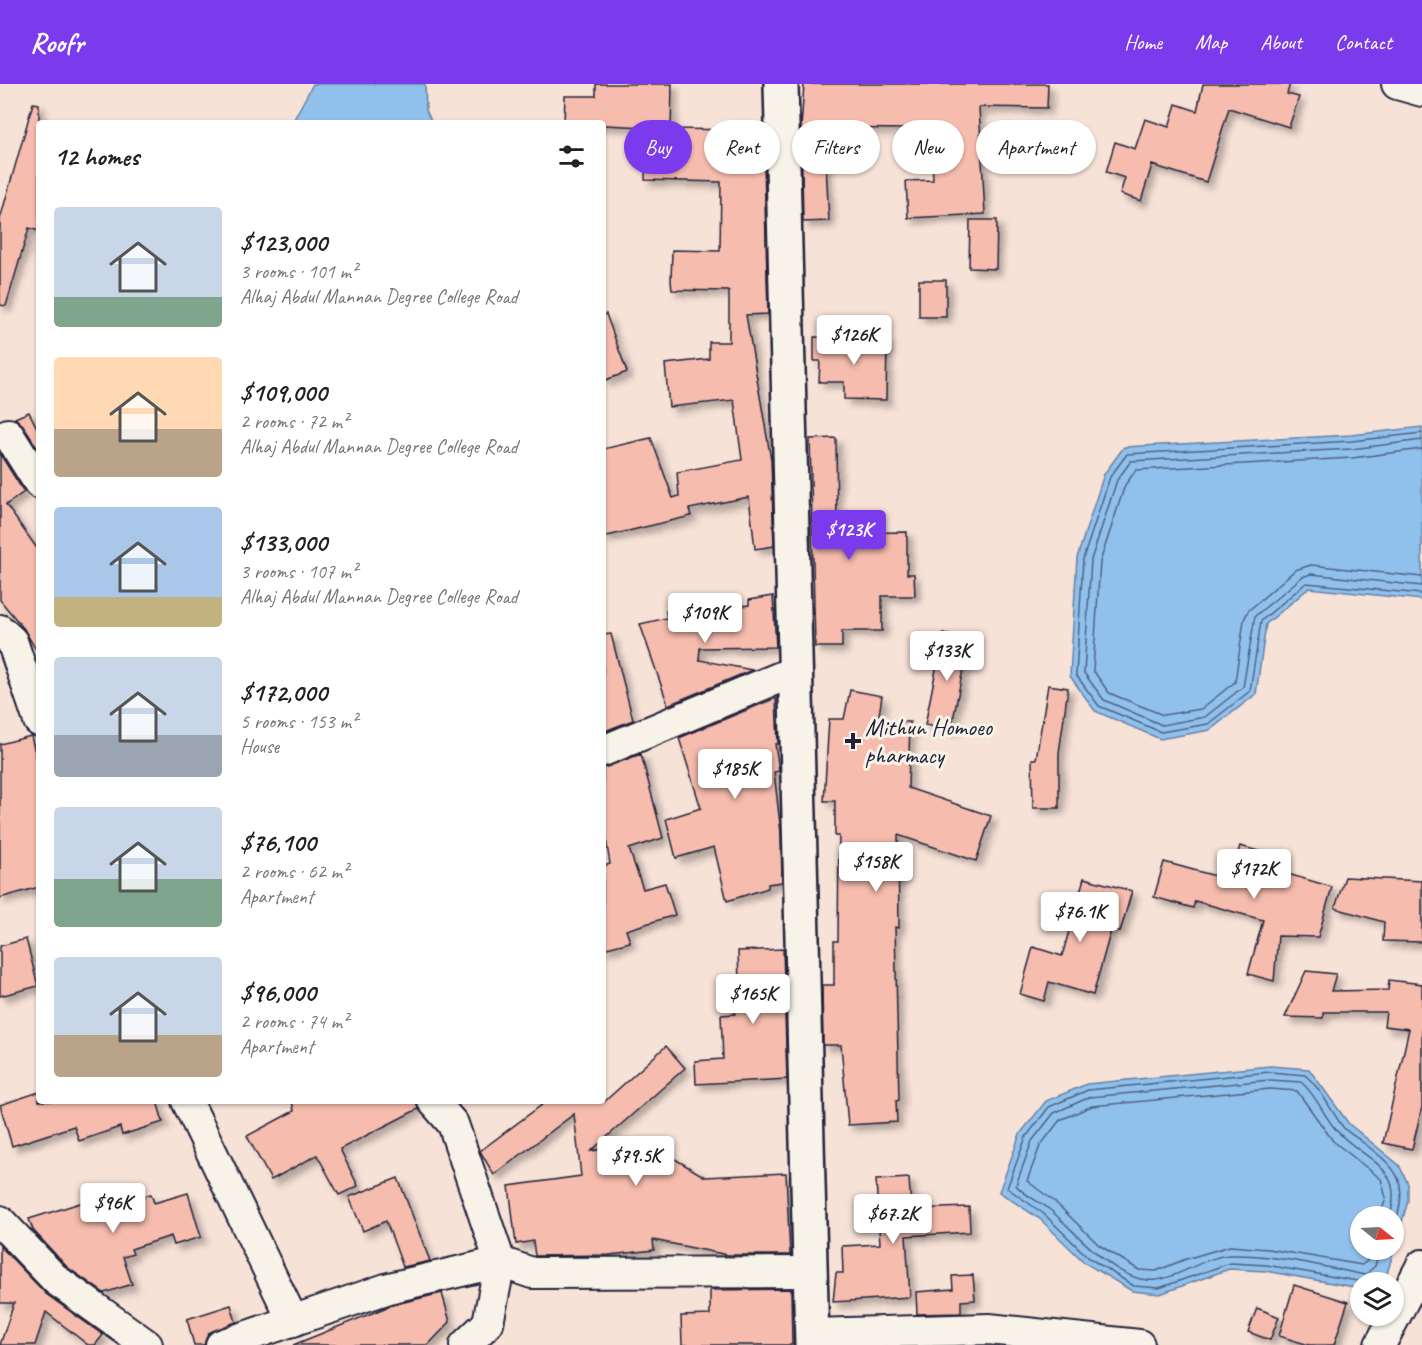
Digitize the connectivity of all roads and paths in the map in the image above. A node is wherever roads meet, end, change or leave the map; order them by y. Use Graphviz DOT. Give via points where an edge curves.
graph roads {
  1 [pos="781,84"];
  2 [pos="1396,84"];
  3 [pos="1422,91"];
  4 [pos="8,434"];
  5 [pos="36,478"];
  6 [pos="0,630"];
  7 [pos="795,671"];
  8 [pos="36,712"];
  9 [pos="606,750"];
  10 [pos="188,1104"];
  11 [pos="436,1104"];
  12 [pos="0,1221"];
  13 [pos="500,1262"];
  14 [pos="1422,1265"];
  15 [pos="810,1272"];
  16 [pos="293,1321"];
  17 [pos="812,1340"];
  18 [pos="147,1345"];
  19 [pos="221,1345"];
  20 [pos="465,1345"];
  21 [pos="1138,1345"];
  22 [pos="1380,1345"];
  1 -- 7 [label="street"];
  2 -- 3 [label="street"];
  4 -- 5 [label="street"];
  6 -- 8 [label="street" via="12,641"];
  7 -- 9 [label="street"];
  7 -- 15 [label="street"];
  10 -- 16 [label="street"];
  11 -- 13 [label="street" via="453,1124"];
  12 -- 18 [label="street" via="56,1280"];
  13 -- 15 [label="street" via="532,1273"];
  13 -- 16 [label="street" via="389,1288"];
  13 -- 20 [label="street" via="488,1323"];
  14 -- 22 [label="street"];
  15 -- 17 [label="street"];
  16 -- 19 [label="street"];
  17 -- 21 [label="street" via="988,1329"];
}
